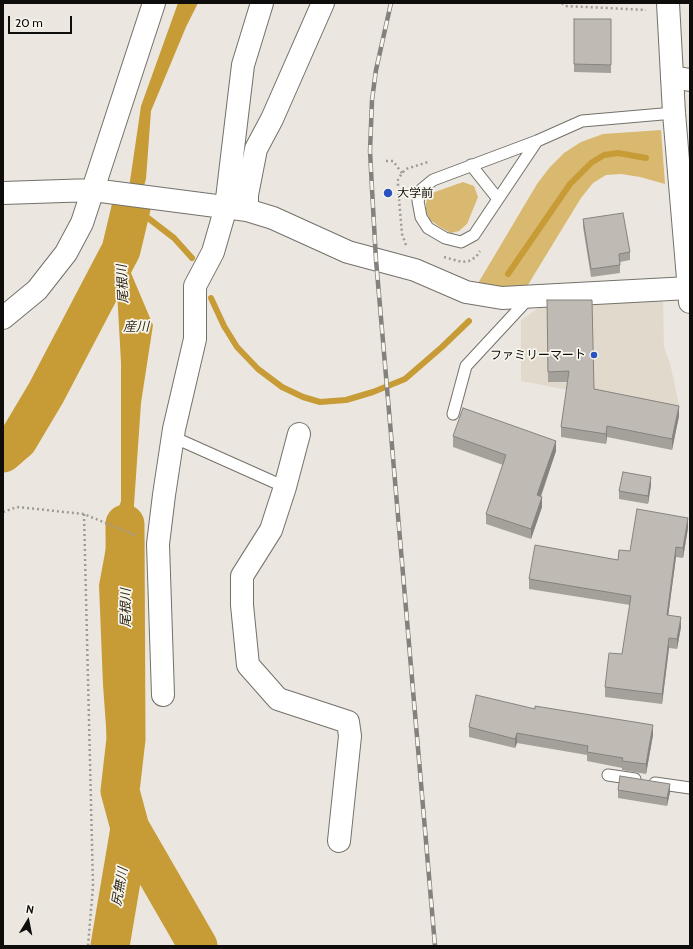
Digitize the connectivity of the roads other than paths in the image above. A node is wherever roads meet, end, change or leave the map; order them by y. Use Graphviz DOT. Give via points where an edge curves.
graph roads {
  1 [pos="154,3"];
  2 [pos="262,3"];
  3 [pos="323,3"];
  4 [pos="658,6"];
  5 [pos="681,78"];
  6 [pos="674,113"];
  7 [pos="537,140"];
  8 [pos="471,165"];
  9 [pos="97,191"];
  10 [pos="3,193"];
  11 [pos="498,199"];
  12 [pos="226,207"];
  13 [pos="247,210"];
  14 [pos="690,294"];
  15 [pos="532,295"];
  16 [pos="3,318"];
  17 [pos="453,414"];
  18 [pos="299,434"];
  19 [pos="173,436"];
  20 [pos="285,487"];
  21 [pos="163,696"];
  22 [pos="608,774"];
  23 [pos="690,788"];
  24 [pos="339,841"];
  1 -- 9 [label="street"];
  2 -- 12 [label="street" via="243,64"];
  3 -- 13 [label="street" via="272,119 256,149 247,195"];
  4 -- 5 [label="street"];
  5 -- 6 [label="street"];
  6 -- 7 [label="lane" via="582,121"];
  6 -- 14 [label="street"];
  7 -- 8 [label="lane"];
  7 -- 11 [label="lane"];
  8 -- 11 [label="lane"];
  8 -- 11 [label="lane" via="433,180 422,189 418,201 421,217 428,228 445,238 461,242 474,235"];
  9 -- 10 [label="street"];
  9 -- 12 [label="street"];
  9 -- 16 [label="street" via="66,253 38,290"];
  12 -- 13 [label="street"];
  12 -- 19 [label="street" via="213,252 195,286 195,339"];
  13 -- 15 [label="street" via="273,218 348,252 416,270 466,292 502,298"];
  14 -- 15 [label="street"];
  15 -- 17 [label="lane" via="466,366"];
  18 -- 20 [label="street"];
  19 -- 20 [label="lane"];
  19 -- 21 [label="street" via="158,544"];
  20 -- 24 [label="street" via="271,530 242,576 248,665 278,699 348,722 350,736"];
  22 -- 23 [label="lane"];
}
